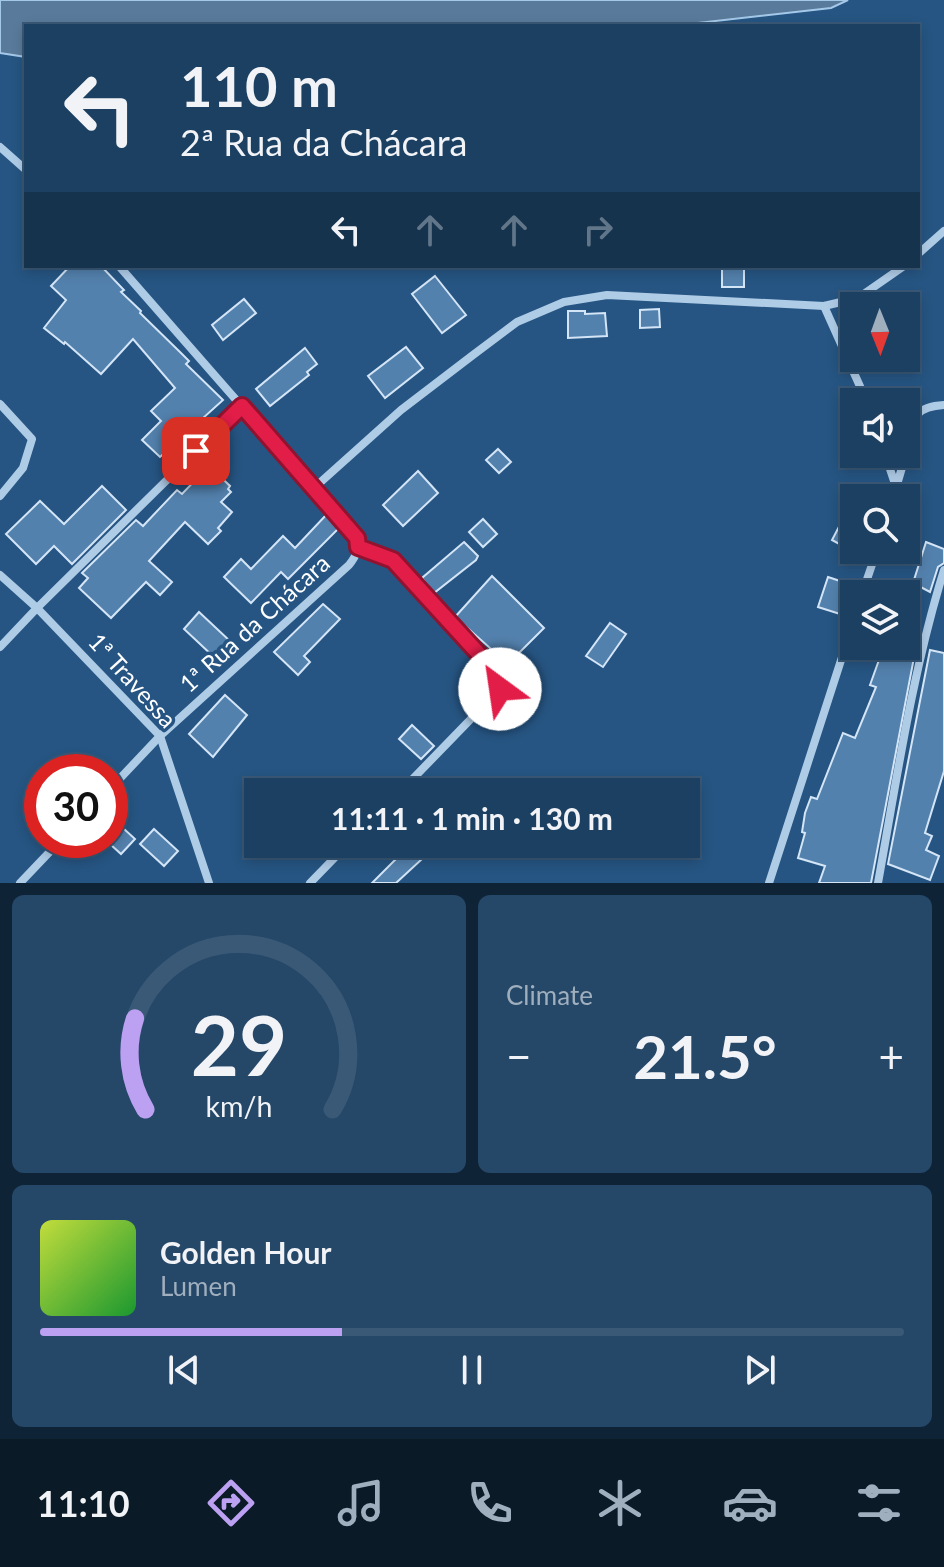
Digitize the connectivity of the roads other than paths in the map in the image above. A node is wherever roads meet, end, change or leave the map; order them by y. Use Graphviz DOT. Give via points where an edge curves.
graph roads {
  1 [pos="0,147"];
  2 [pos="24,168"];
  3 [pos="944,231"];
  4 [pos="920,252"];
  5 [pos="121,268"];
  6 [pos="901,268"];
  7 [pos="824,306"];
  8 [pos="861,388"];
  9 [pos="0,404"];
  10 [pos="944,405"];
  11 [pos="242,406"];
  12 [pos="920,411"];
  13 [pos="314,488"];
  14 [pos="0,496"];
  15 [pos="358,551"];
  16 [pos="944,570"];
  17 [pos="0,575"];
  18 [pos="37,608"];
  19 [pos="0,647"];
  20 [pos="841,660"];
  21 [pos="160,736"];
  22 [pos="128,770"];
  23 [pos="414,778"];
  24 [pos="44,858"];
  25 [pos="334,858"];
  26 [pos="20,883"];
  27 [pos="209,883"];
  28 [pos="310,883"];
  29 [pos="769,883"];
  30 [pos="878,883"];
  1 -- 2 [label="street"];
  3 -- 4 [label="street"];
  5 -- 11 [label="street"];
  6 -- 7 [label="street" via="858,298"];
  7 -- 8 [label="street"];
  7 -- 13 [label="street" via="607,295 564,302 517,322 401,410"];
  9 -- 14 [label="street" via="32,439 23,468"];
  10 -- 12 [label="street"];
  11 -- 13 [label="street"];
  11 -- 18 [label="street"];
  13 -- 15 [label="street" via="357,538"];
  15 -- 21 [label="street, 1ª Rua da Chácara" via="349,565"];
  15 -- 23 [label="street" via="393,560 498,675 500,689"];
  16 -- 30 [label="street" via="909,707"];
  17 -- 18 [label="street, 1ª Travessa"];
  18 -- 19 [label="street"];
  18 -- 21 [label="street, 1ª Travessa"];
  20 -- 29 [label="street"];
  21 -- 22 [label="street, 1ª Rua da Chácara"];
  21 -- 27 [label="street, 1ª Travessa"];
  24 -- 26 [label="street"];
  25 -- 28 [label="street"];
}
